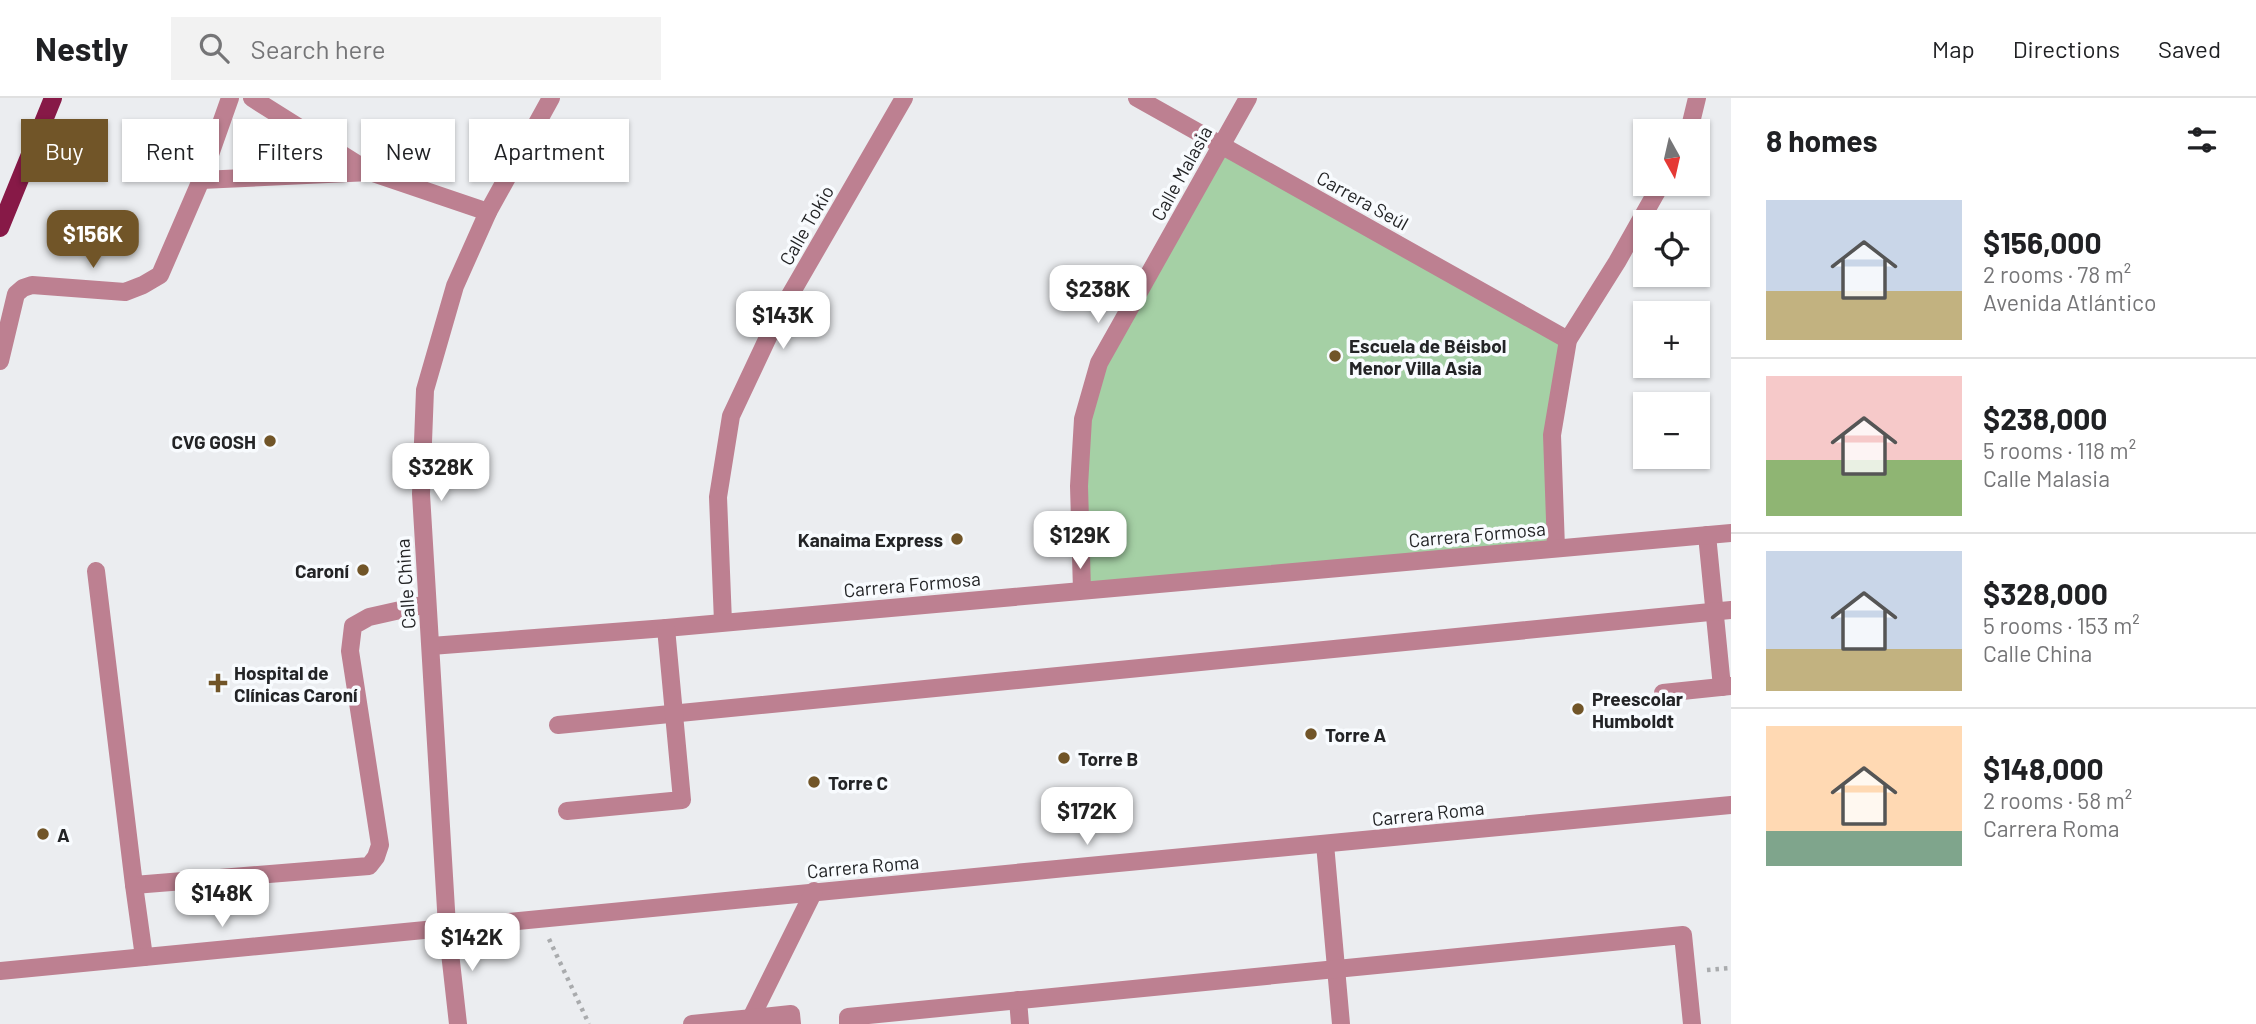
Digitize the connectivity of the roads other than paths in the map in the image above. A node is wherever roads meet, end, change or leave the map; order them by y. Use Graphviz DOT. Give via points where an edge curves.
graph roads {
  1 [pos="53,98"];
  2 [pos="230,98"];
  3 [pos="252,98"];
  4 [pos="551,98"];
  5 [pos="904,98"];
  6 [pos="1137,98"];
  7 [pos="1248,98"];
  8 [pos="1697,98"];
  9 [pos="1692,119"];
  10 [pos="219,129"];
  11 [pos="1220,145"];
  12 [pos="361,166"];
  13 [pos="361,172"];
  14 [pos="219,179"];
  15 [pos="200,182"];
  16 [pos="400,182"];
  17 [pos="1654,196"];
  18 [pos="488,212"];
  19 [pos="0,228"];
  20 [pos="1568,340"];
  21 [pos="0,361"];
  22 [pos="1731,533"];
  23 [pos="1707,535"];
  24 [pos="1556,548"];
  25 [pos="96,572"];
  26 [pos="1082,590"];
  27 [pos="427,604"];
  28 [pos="1723,611"];
  29 [pos="723,622"];
  30 [pos="666,628"];
  31 [pos="431,646"];
  32 [pos="1726,687"];
  33 [pos="1664,693"];
  34 [pos="674,714"];
  35 [pos="558,725"];
  36 [pos="1731,805"];
  37 [pos="567,811"];
  38 [pos="1325,844"];
  39 [pos="134,884"];
  40 [pos="814,891"];
  41 [pos="447,926"];
  42 [pos="144,957"];
  43 [pos="1336,969"];
  44 [pos="0,971"];
  45 [pos="1018,1000"];
  46 [pos="927,1017"];
  47 [pos="751,1018"];
  48 [pos="458,1024"];
  49 [pos="692,1024"];
  50 [pos="792,1024"];
  51 [pos="848,1024"];
  52 [pos="1020,1024"];
  53 [pos="1341,1024"];
  54 [pos="1692,1024"];
  1 -- 19 [label="main road"];
  2 -- 10 [label="street"];
  3 -- 12 [label="street"];
  4 -- 18 [label="street, Calle China"];
  5 -- 29 [label="street, Calle Tokio" via="778,316 731,416 718,497"];
  6 -- 11 [label="street, Carrera Seúl"];
  7 -- 11 [label="street, Calle Malasia"];
  8 -- 9 [label="street"];
  11 -- 20 [label="street, Carrera Seúl"];
  11 -- 26 [label="street, Calle Malasia" via="1099,363 1083,419 1079,486"];
  13 -- 14 [label="street"];
  15 -- 21 [label="street" via="160,275 125,292 23,288 16,294"];
  16 -- 18 [label="street"];
  17 -- 20 [label="street"];
  18 -- 27 [label="street, Calle China" via="455,286 425,390 421,494"];
  20 -- 24 [label="street" via="1552,435"];
  22 -- 23 [label="street, Carrera Formosa"];
  23 -- 24 [label="street, Carrera Formosa"];
  23 -- 28 [label="street"];
  24 -- 26 [label="street, Carrera Formosa"];
  25 -- 39 [label="street"];
  26 -- 29 [label="street, Carrera Formosa"];
  27 -- 31 [label="street, Calle China"];
  27 -- 39 [label="street" via="369,617 353,626 350,651 380,845 369,866"];
  28 -- 32 [label="street"];
  28 -- 34 [label="street"];
  29 -- 30 [label="street, Carrera Formosa"];
  30 -- 31 [label="street, Carrera Formosa"];
  30 -- 34 [label="street"];
  31 -- 41 [label="street, Calle China"];
  32 -- 33 [label="street"];
  34 -- 35 [label="street"];
  34 -- 37 [label="street" via="682,800"];
  36 -- 38 [label="street, Carrera Roma"];
  38 -- 40 [label="street, Carrera Roma"];
  38 -- 43 [label="street"];
  39 -- 42 [label="street"];
  40 -- 41 [label="street, Carrera Roma"];
  40 -- 47 [label="street"];
  41 -- 42 [label="street, Carrera Roma"];
  41 -- 48 [label="street, Calle China"];
  42 -- 44 [label="street, Carrera Roma"];
  43 -- 45 [label="street"];
  43 -- 53 [label="street"];
  43 -- 54 [label="street" via="1683,935"];
  45 -- 46 [label="street"];
  45 -- 52 [label="street"];
  46 -- 51 [label="street" via="848,1017"];
  47 -- 49 [label="street"];
  47 -- 50 [label="street" via="791,1014"];
}
